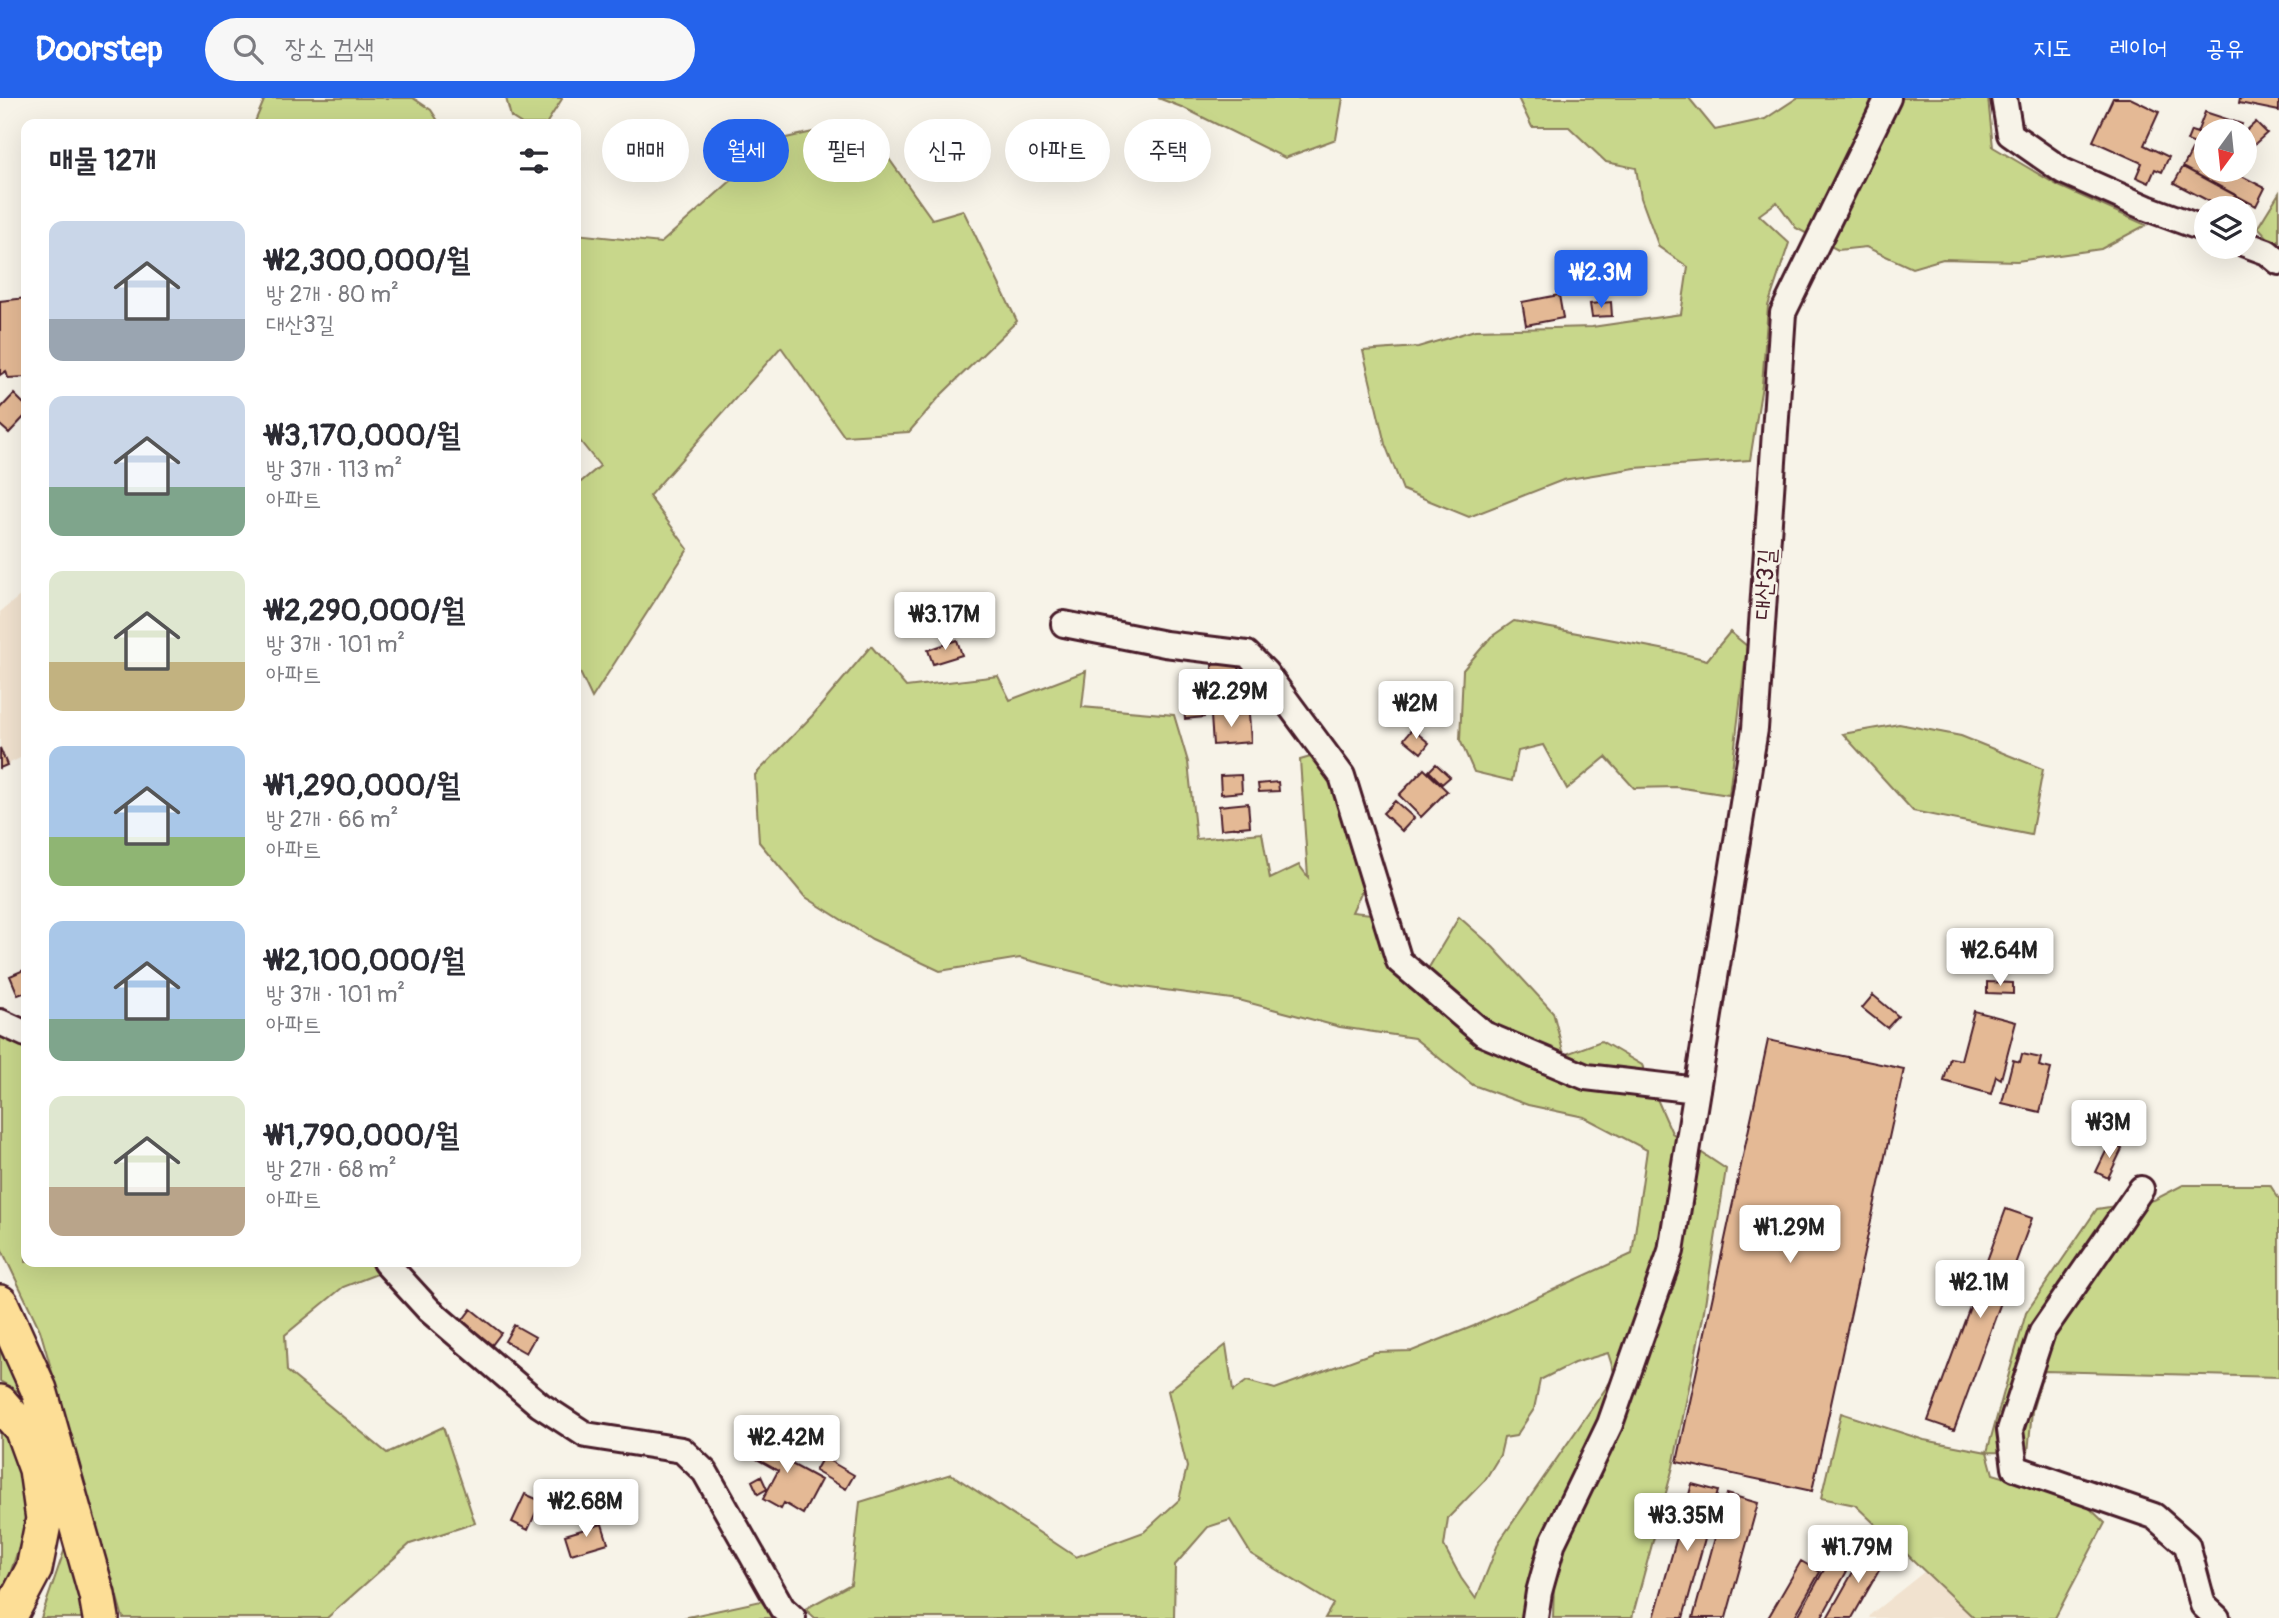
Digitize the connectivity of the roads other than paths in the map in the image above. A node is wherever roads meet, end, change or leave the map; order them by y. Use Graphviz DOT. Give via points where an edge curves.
graph roads {
  1 [pos="1888,98"];
  2 [pos="2004,98"];
  3 [pos="2194,225"];
  4 [pos="2257,248"];
  5 [pos="2279,262"];
  6 [pos="1065,624"];
  7 [pos="0,1022"];
  8 [pos="21,1032"];
  9 [pos="1697,1090"];
  10 [pos="2141,1189"];
  11 [pos="390,1267"];
  12 [pos="0,1303"];
  13 [pos="0,1403"];
  14 [pos="8,1618"];
  15 [pos="100,1618"];
  16 [pos="793,1618"];
  17 [pos="1535,1618"];
  18 [pos="2217,1618"];
  1 -- 9 [label="street, 대산3길" via="1783,313 1755,729"];
  2 -- 3 [label="street" via="2010,135 2063,171"];
  4 -- 5 [label="street"];
  6 -- 9 [label="street" via="1165,645 1247,654 1342,776 1399,961 1484,1034 1586,1077"];
  7 -- 8 [label="street"];
  9 -- 17 [label="street, 대산3길" via="1671,1251 1609,1424 1553,1542"];
  10 -- 18 [label="street" via="2042,1332 2010,1430 2015,1468 2154,1516 2187,1545 2203,1605"];
  11 -- 16 [label="street" via="429,1310 540,1405 586,1435 682,1450 705,1472 782,1608"];
  12 -- 15 [label="highway" via="39,1390"];
  13 -- 14 [label="highway" via="22,1428 37,1469 44,1519 34,1569"];
}
